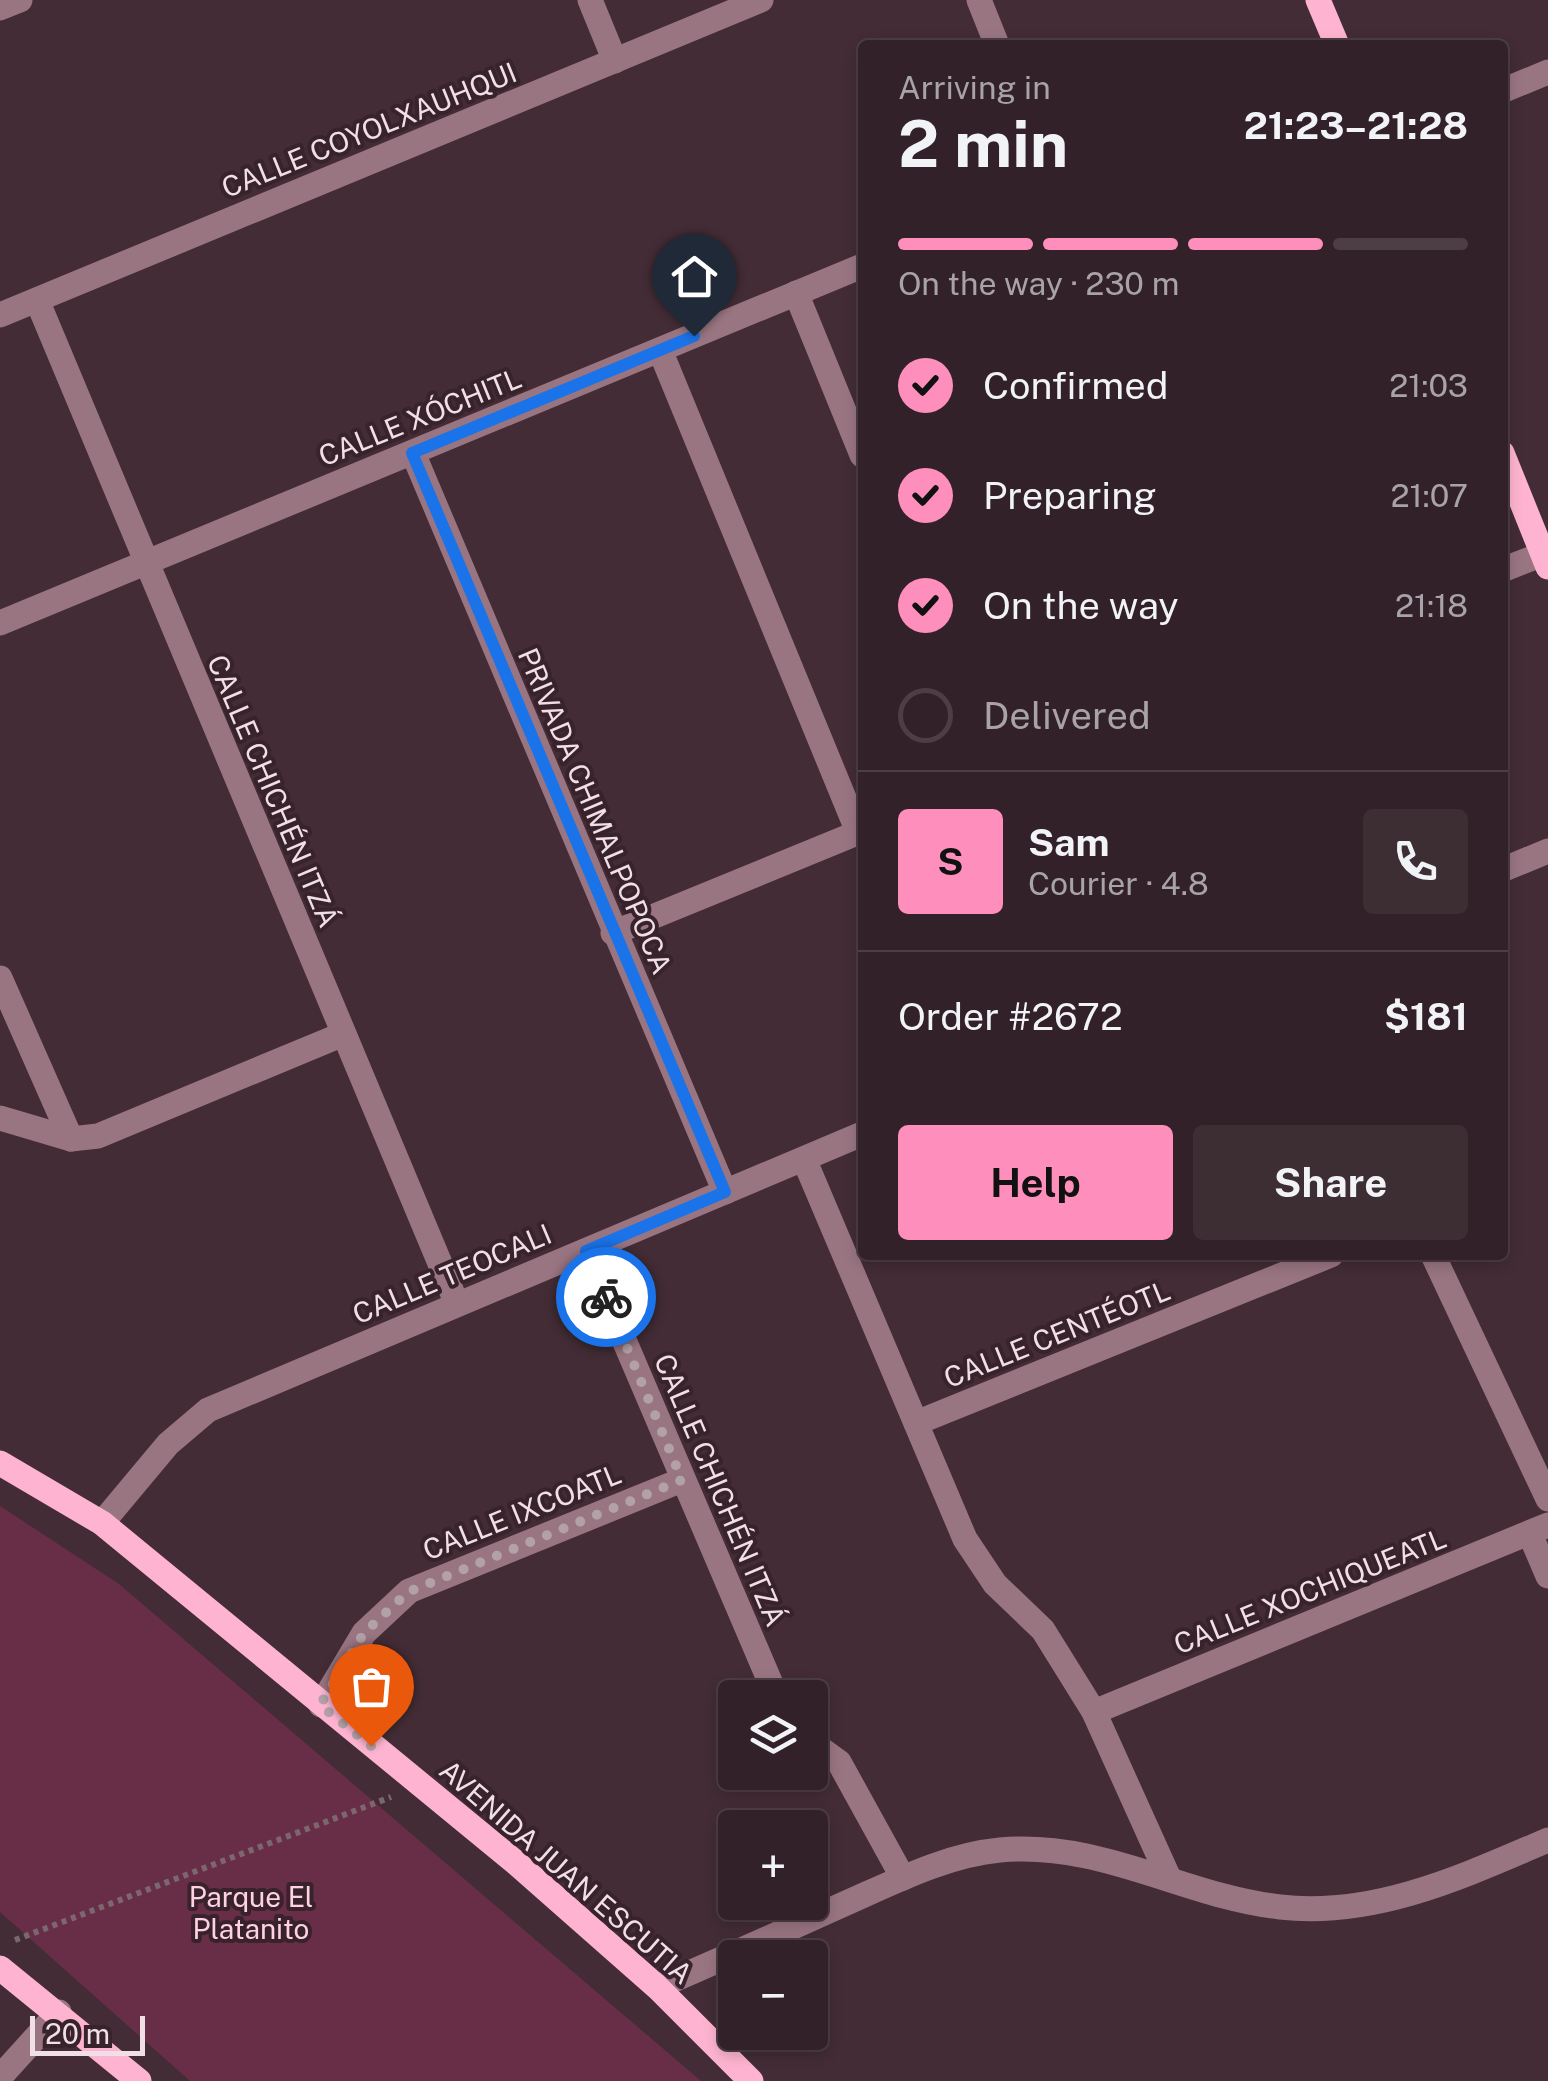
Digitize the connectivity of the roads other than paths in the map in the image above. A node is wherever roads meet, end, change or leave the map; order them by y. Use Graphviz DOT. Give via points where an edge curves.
graph roads {
  1 [pos="20,0"];
  2 [pos="590,0"];
  3 [pos="761,0"];
  4 [pos="979,0"];
  5 [pos="1318,0"];
  6 [pos="0,8"];
  7 [pos="995,40"];
  8 [pos="1335,40"];
  9 [pos="615,61"];
  10 [pos="1548,72"];
  11 [pos="1508,89"];
  12 [pos="858,268"];
  13 [pos="796,294"];
  14 [pos="37,300"];
  15 [pos="0,315"];
  16 [pos="660,350"];
  17 [pos="858,445"];
  18 [pos="412,453"];
  19 [pos="1508,468"];
  20 [pos="1546,560"];
  21 [pos="146,563"];
  22 [pos="1508,569"];
  23 [pos="0,623"];
  24 [pos="858,827"];
  25 [pos="858,833"];
  26 [pos="1548,851"];
  27 [pos="1508,868"];
  28 [pos="613,933"];
  29 [pos="0,978"];
  30 [pos="341,1035"];
  31 [pos="0,1118"];
  32 [pos="858,1136"];
  33 [pos="71,1139"];
  34 [pos="804,1158"];
  35 [pos="725,1192"];
  36 [pos="586,1251"];
  37 [pos="1319,1260"];
  38 [pos="1435,1260"];
  39 [pos="457,1304"];
  40 [pos="916,1423"];
  41 [pos="0,1463"];
  42 [pos="682,1480"];
  43 [pos="1548,1499"];
  44 [pos="102,1523"];
  45 [pos="1539,1530"];
  46 [pos="1548,1576"];
  47 [pos="769,1680"];
  48 [pos="320,1705"];
  49 [pos="1094,1712"];
  50 [pos="828,1754"];
  51 [pos="1548,1840"];
  52 [pos="1168,1876"];
  53 [pos="903,1878"];
  54 [pos="0,1968"];
  55 [pos="658,1988"];
  56 [pos="59,2012"];
  57 [pos="0,2077"];
  58 [pos="139,2081"];
  59 [pos="751,2081"];
  1 -- 6 [label="street"];
  2 -- 9 [label="street"];
  3 -- 9 [label="street, CALLE COYOLXAUHQUI"];
  4 -- 7 [label="street"];
  5 -- 8 [label="main road"];
  9 -- 14 [label="street, CALLE COYOLXAUHQUI"];
  10 -- 11 [label="street"];
  12 -- 13 [label="street, CALLE XÓCHITL"];
  13 -- 16 [label="street, CALLE XÓCHITL"];
  13 -- 17 [label="street"];
  14 -- 15 [label="street, CALLE COYOLXAUHQUI"];
  14 -- 21 [label="street, CALLE CHICHÉN ITZÁ"];
  16 -- 18 [label="street, CALLE XÓCHITL"];
  16 -- 24 [label="street"];
  18 -- 21 [label="street, CALLE XÓCHITL"];
  18 -- 28 [label="street, PRIVADA CHIMALPOPOCA"];
  19 -- 20 [label="main road"];
  20 -- 22 [label="street"];
  21 -- 23 [label="street, CALLE XÓCHITL"];
  21 -- 30 [label="street, CALLE CHICHÉN ITZÁ"];
  25 -- 28 [label="street"];
  26 -- 27 [label="street"];
  28 -- 35 [label="street, PRIVADA CHIMALPOPOCA"];
  29 -- 33 [label="street"];
  30 -- 33 [label="street" via="112,1130"];
  30 -- 39 [label="street, CALLE CHICHÉN ITZÁ"];
  31 -- 33 [label="street"];
  32 -- 34 [label="street, CALLE TEOCALI"];
  34 -- 35 [label="street, CALLE TEOCALI"];
  34 -- 40 [label="street"];
  35 -- 36 [label="street, CALLE TEOCALI"];
  36 -- 39 [label="street, CALLE TEOCALI"];
  36 -- 42 [label="street, CALLE CHICHÉN ITZÁ"];
  37 -- 40 [label="street, CALLE CENTÉOTL"];
  38 -- 43 [label="street"];
  39 -- 44 [label="street, CALLE TEOCALI" via="208,1410 177,1434"];
  40 -- 49 [label="street" via="979,1565 1043,1630"];
  41 -- 44 [label="main road, AVENIDA JUAN ESCUTIA"];
  42 -- 47 [label="street, CALLE CHICHÉN ITZÁ"];
  42 -- 48 [label="street, CALLE IXCOATL" via="408,1592 364,1633"];
  44 -- 48 [label="main road, AVENIDA JUAN ESCUTIA"];
  45 -- 46 [label="street"];
  45 -- 49 [label="street, CALLE XOCHIQUEATL"];
  48 -- 55 [label="main road, AVENIDA JUAN ESCUTIA"];
  49 -- 52 [label="street"];
  50 -- 53 [label="street"];
  51 -- 52 [label="street" via="1401,1896 1334,1908 1280,1907"];
  52 -- 53 [label="street" via="1049,1849 998,1850"];
  53 -- 55 [label="street"];
  54 -- 56 [label="main road"];
  55 -- 59 [label="main road, AVENIDA JUAN ESCUTIA"];
  56 -- 57 [label="street"];
  56 -- 58 [label="main road"];
}
